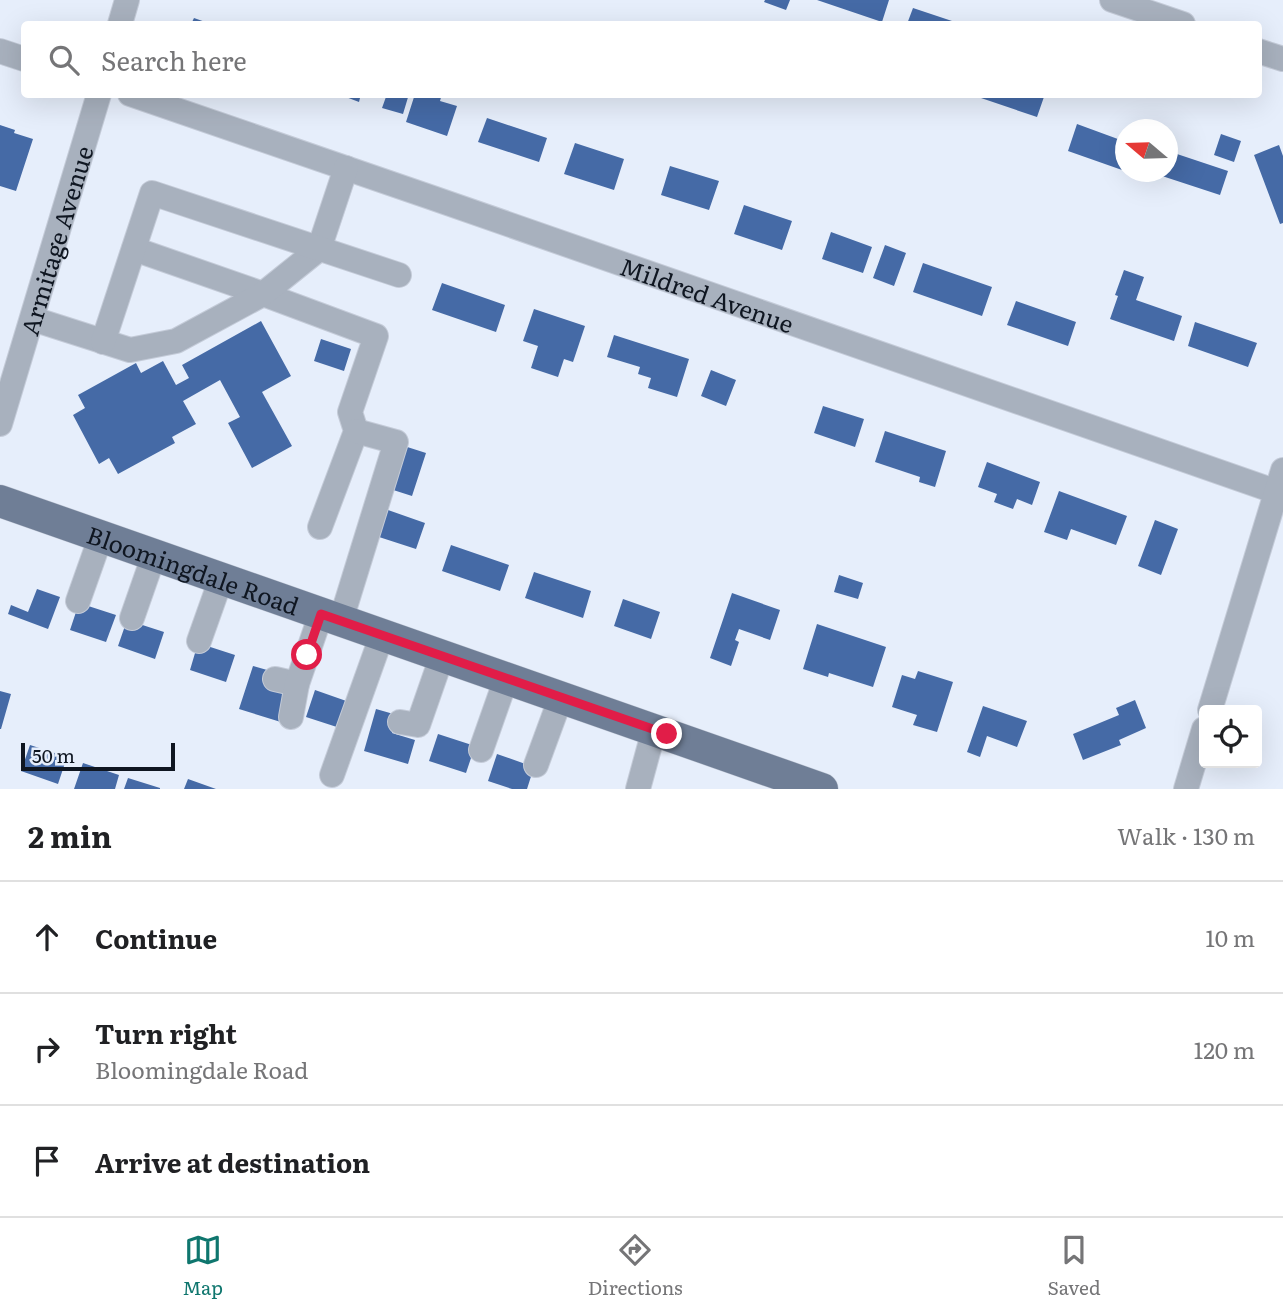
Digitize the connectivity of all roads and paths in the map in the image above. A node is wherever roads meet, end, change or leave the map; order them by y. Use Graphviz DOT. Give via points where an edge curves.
graph roads {
  1 [pos="127,0"];
  2 [pos="1112,0"];
  3 [pos="121,21"];
  4 [pos="1174,21"];
  5 [pos="0,51"];
  6 [pos="1262,52"];
  7 [pos="21,58"];
  8 [pos="1283,59"];
  9 [pos="98,98"];
  10 [pos="142,98"];
  11 [pos="346,169"];
  12 [pos="134,249"];
  13 [pos="319,249"];
  14 [pos="399,275"];
  15 [pos="263,294"];
  16 [pos="33,318"];
  17 [pos="103,342"];
  18 [pos="0,424"];
  19 [pos="356,431"];
  20 [pos="1281,485"];
  21 [pos="0,501"];
  22 [pos="320,527"];
  23 [pos="101,536"];
  24 [pos="154,555"];
  25 [pos="221,579"];
  26 [pos="78,601"];
  27 [pos="331,617"];
  28 [pos="132,618"];
  29 [pos="382,635"];
  30 [pos="199,641"];
  31 [pos="442,656"];
  32 [pos="506,679"];
  33 [pos="561,697"];
  34 [pos="1212,705"];
  35 [pos="291,717"];
  36 [pos="400,722"];
  37 [pos="654,730"];
  38 [pos="1199,746"];
  39 [pos="481,750"];
  40 [pos="536,765"];
  41 [pos="332,775"];
  42 [pos="638,789"];
  43 [pos="822,789"];
  44 [pos="1186,789"];
  1 -- 3 [label="street"];
  2 -- 4 [label="street"];
  5 -- 7 [label="street"];
  6 -- 8 [label="street"];
  9 -- 16 [label="street, Armitage Avenue"];
  10 -- 11 [label="street, Mildred Avenue"];
  11 -- 13 [label="street"];
  11 -- 20 [label="street, Mildred Avenue"];
  12 -- 13 [label="street" via="152,193"];
  12 -- 15 [label="street"];
  12 -- 17 [label="street"];
  13 -- 14 [label="street"];
  13 -- 15 [label="street"];
  15 -- 17 [label="street" via="176,341 130,350"];
  15 -- 19 [label="street" via="376,336 350,412"];
  16 -- 17 [label="street"];
  16 -- 18 [label="street, Armitage Avenue"];
  19 -- 22 [label="street"];
  19 -- 27 [label="street" via="396,442"];
  20 -- 34 [label="street"];
  21 -- 23 [label="main road, Bloomingdale Road"];
  23 -- 24 [label="main road, Bloomingdale Road"];
  23 -- 26 [label="street"];
  24 -- 25 [label="main road, Bloomingdale Road"];
  24 -- 28 [label="street"];
  25 -- 27 [label="main road, Bloomingdale Road"];
  25 -- 30 [label="street"];
  27 -- 29 [label="main road, Bloomingdale Road"];
  27 -- 35 [label="street" via="286,681"];
  29 -- 31 [label="main road, Bloomingdale Road"];
  29 -- 41 [label="street"];
  31 -- 32 [label="main road, Bloomingdale Road"];
  31 -- 36 [label="street" via="418,724"];
  32 -- 33 [label="main road, Bloomingdale Road"];
  32 -- 39 [label="street"];
  33 -- 37 [label="main road, Bloomingdale Road"];
  33 -- 40 [label="street"];
  37 -- 42 [label="street"];
  37 -- 43 [label="main road, Bloomingdale Road"];
  38 -- 44 [label="street"];
}
